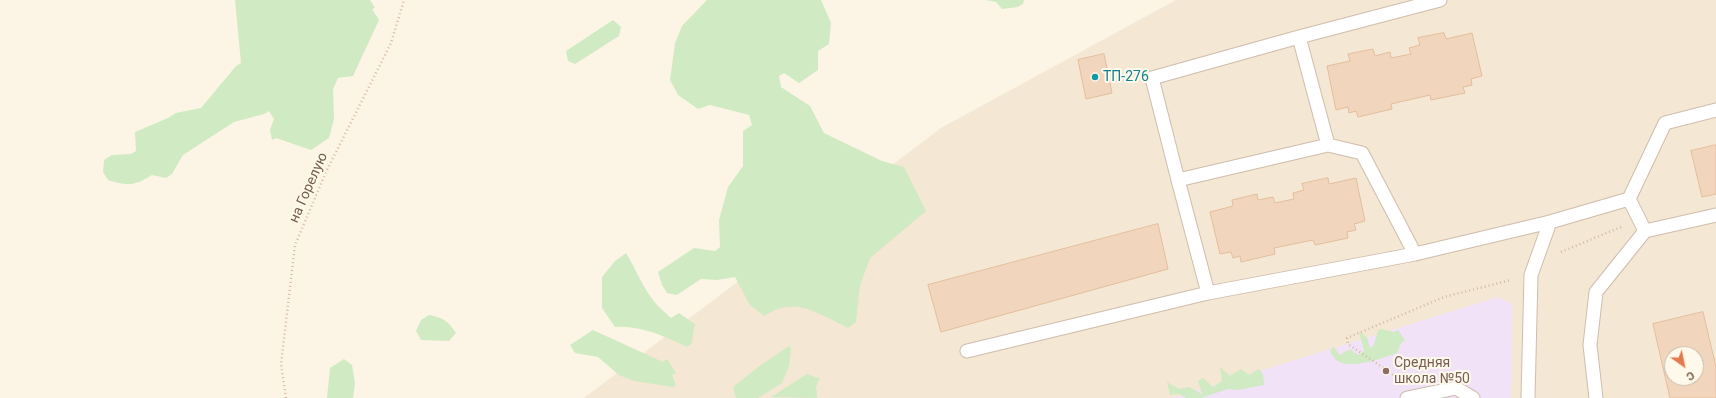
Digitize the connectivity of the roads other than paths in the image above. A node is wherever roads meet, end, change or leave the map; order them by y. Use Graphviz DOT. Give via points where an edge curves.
graph roads {
  1 [pos="1440,0"];
  2 [pos="1299,37"];
  3 [pos="1716,110"];
  4 [pos="1328,145"];
  5 [pos="1178,180"];
  6 [pos="1629,198"];
  7 [pos="1716,215"];
  8 [pos="1550,222"];
  9 [pos="1642,225"];
  10 [pos="1415,254"];
  11 [pos="1208,293"];
  12 [pos="966,351"];
  13 [pos="1407,398"];
  14 [pos="1473,398"];
  15 [pos="1528,398"];
  16 [pos="1596,398"];
  1 -- 2 [label="lane"];
  2 -- 4 [label="lane"];
  2 -- 5 [label="lane" via="1152,78"];
  3 -- 6 [label="lane" via="1665,123"];
  4 -- 5 [label="lane"];
  4 -- 10 [label="lane" via="1362,153"];
  5 -- 11 [label="lane"];
  6 -- 8 [label="lane"];
  6 -- 9 [label="lane"];
  7 -- 9 [label="lane"];
  8 -- 10 [label="lane"];
  8 -- 15 [label="lane" via="1531,275"];
  9 -- 16 [label="lane" via="1596,292 1590,345"];
  10 -- 11 [label="lane"];
  11 -- 12 [label="lane"];
  13 -- 14 [label="lane" via="1456,388"];
}
